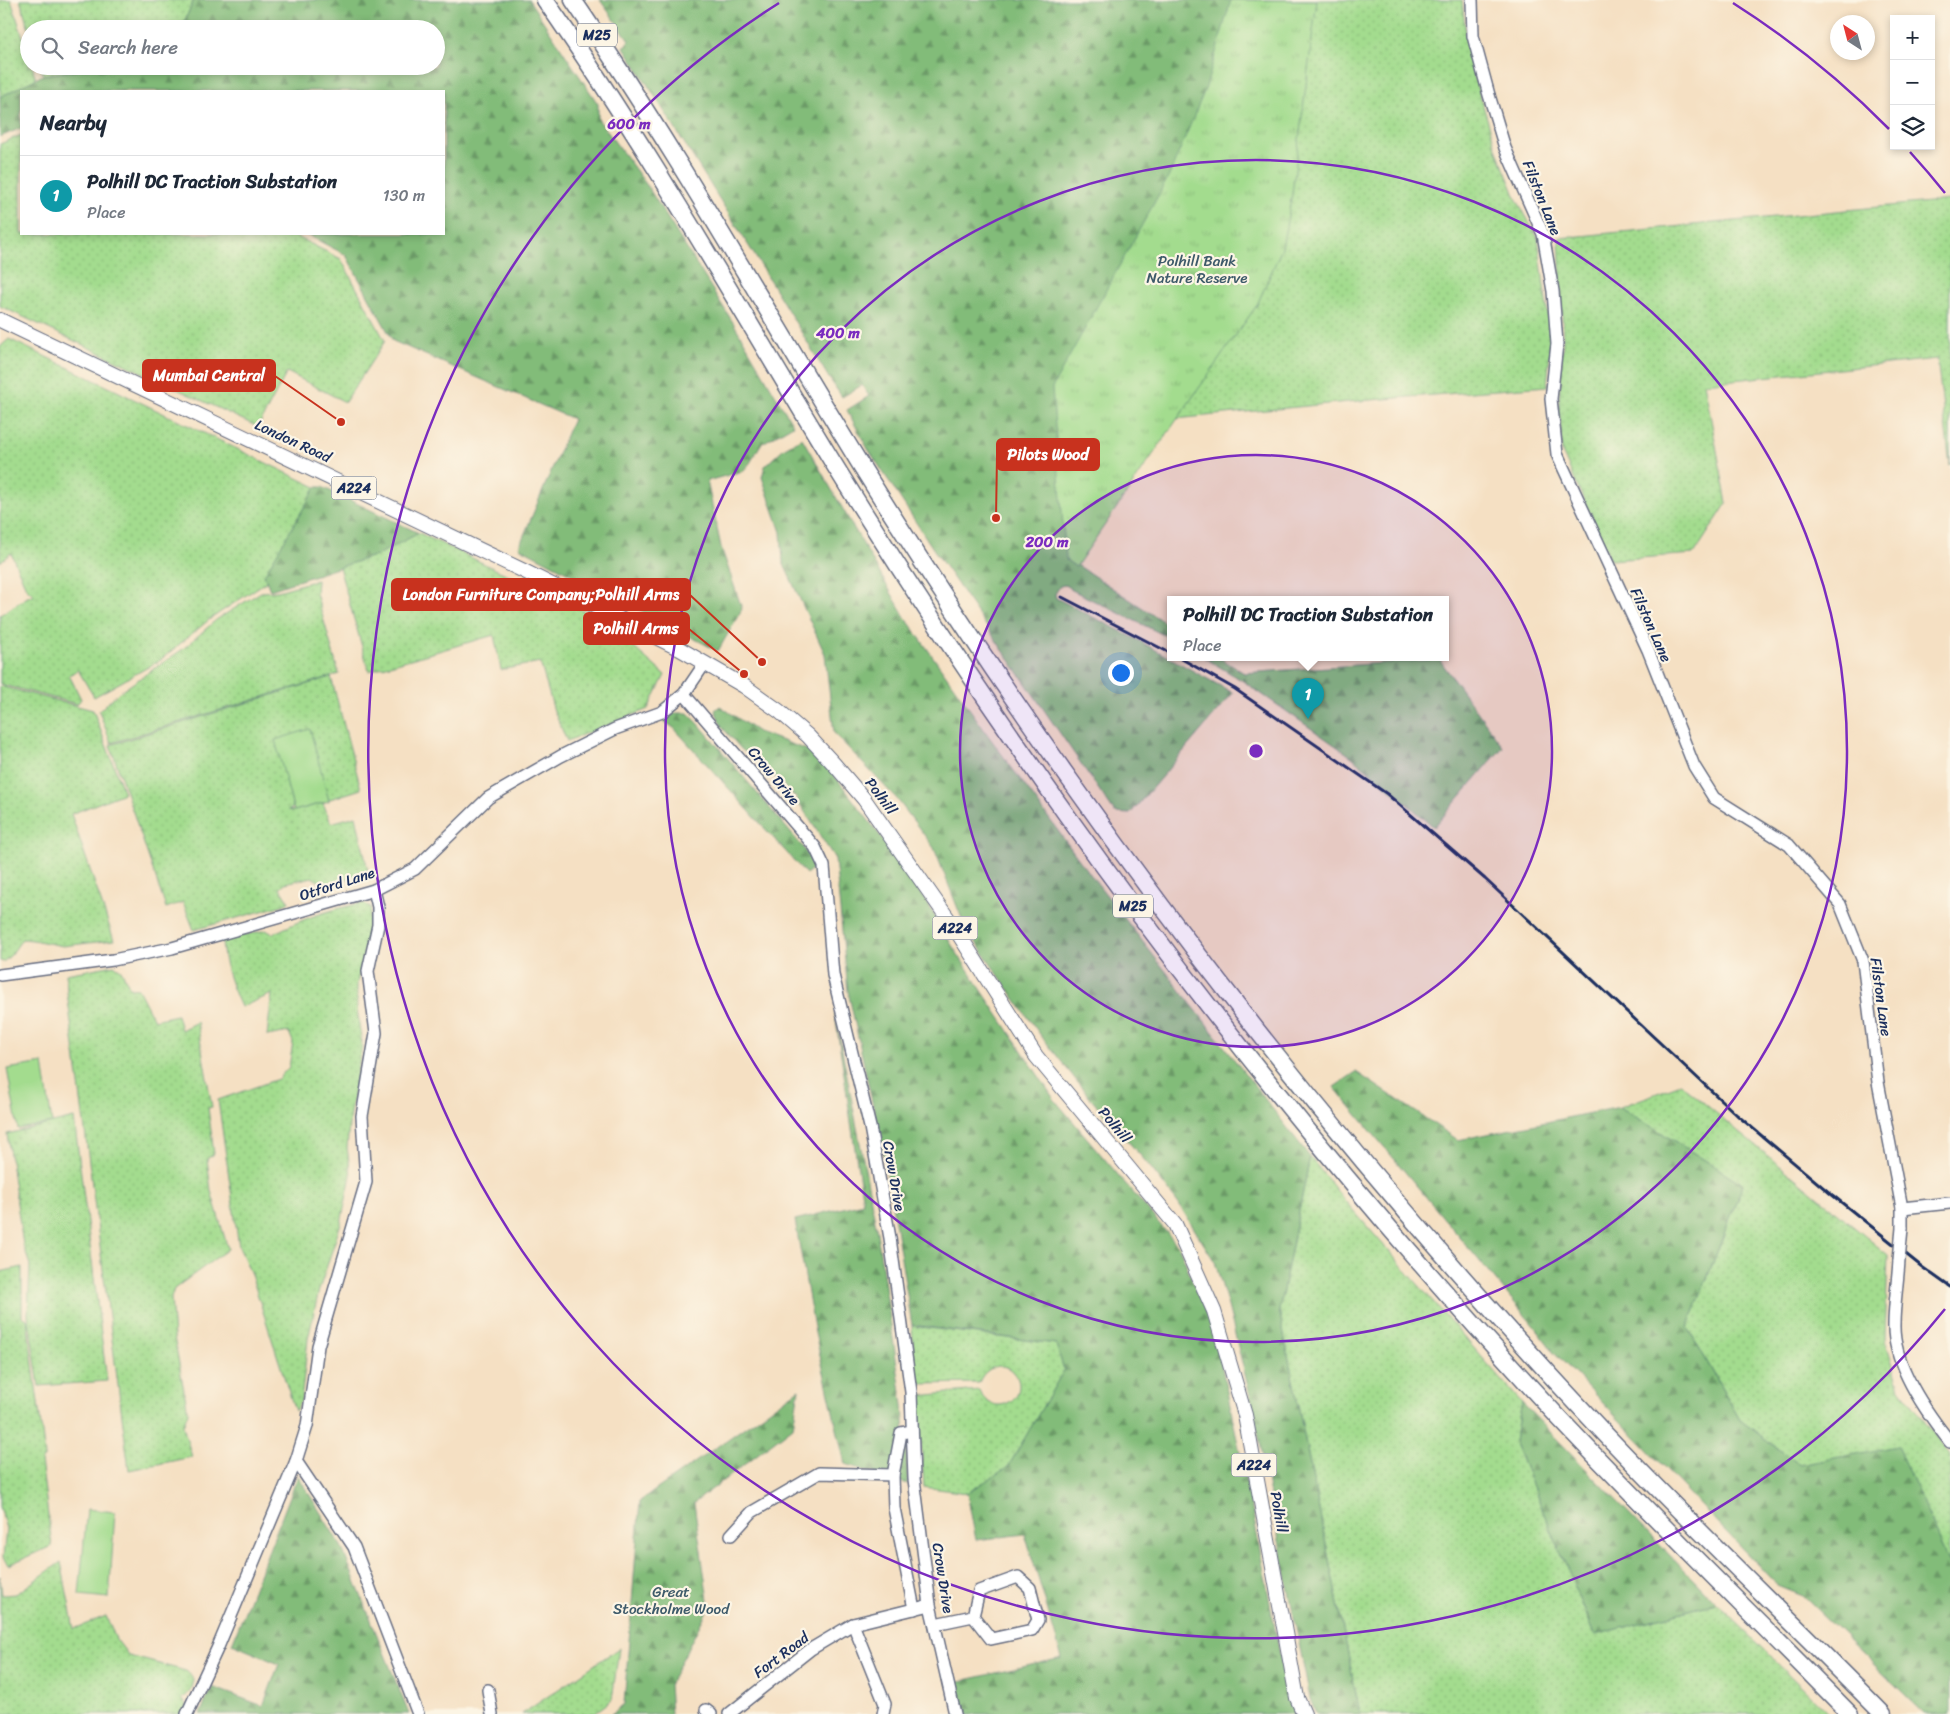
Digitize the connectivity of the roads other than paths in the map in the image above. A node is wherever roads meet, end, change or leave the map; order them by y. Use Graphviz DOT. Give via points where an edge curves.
graph roads {
  1 [pos="545,0"];
  2 [pos="573,0"];
  3 [pos="1472,0"];
  4 [pos="0,320"];
  5 [pos="705,663"];
  6 [pos="684,694"];
  7 [pos="374,890"];
  8 [pos="0,975"];
  9 [pos="1950,1203"];
  10 [pos="1902,1208"];
  11 [pos="912,1431"];
  12 [pos="1950,1442"];
  13 [pos="296,1461"];
  14 [pos="893,1476"];
  15 [pos="731,1535"];
  16 [pos="930,1605"];
  17 [pos="914,1609"];
  18 [pos="973,1616"];
  19 [pos="853,1624"];
  20 [pos="935,1624"];
  21 [pos="488,1690"];
  22 [pos="187,1714"];
  23 [pos="418,1714"];
  24 [pos="492,1714"];
  25 [pos="730,1714"];
  26 [pos="883,1714"];
  27 [pos="955,1714"];
  28 [pos="1304,1714"];
  29 [pos="1850,1714"];
  30 [pos="1883,1714"];
  1 -- 29 [label="highway, M25" via="666,183 921,601 1055,798 1158,940 1314,1137 1468,1318 1633,1496"];
  2 -- 30 [label="highway, M25" via="678,160 861,464 946,598 1091,810 1243,1013 1388,1191 1525,1347 1667,1499"];
  3 -- 10 [label="street, Filston Lane" via="1473,36 1505,148 1543,234 1553,291 1557,344 1551,399 1557,454 1648,650 1694,766 1714,798 1789,845 1840,904 1863,961 1878,1082"];
  4 -- 5 [label="main road, London Road / A224" via="526,572"];
  5 -- 6 [label="street, Otford Lane"];
  5 -- 28 [label="main road, Polhill / A224" via="756,694 794,723 858,792 956,930 1036,1056 1175,1224 1214,1311 1245,1415 1298,1698"];
  6 -- 7 [label="street, Otford Lane" via="662,712 576,748 488,798 415,869"];
  6 -- 11 [label="street, Crow Drive" via="815,847 824,866 833,975 870,1127 890,1238 911,1392"];
  7 -- 8 [label="street, Otford Lane" via="172,948 113,960"];
  7 -- 13 [label="street" via="378,925 368,971 376,1033 362,1116 366,1182 318,1346 307,1426"];
  9 -- 10 [label="street"];
  10 -- 12 [label="street, Filston Lane, bridge" via="1893,1327 1902,1368 1935,1424"];
  11 -- 14 [label="street" via="901,1433"];
  11 -- 16 [label="street, Crow Drive" via="914,1479"];
  13 -- 22 [label="street"];
  13 -- 23 [label="street" via="354,1547"];
  14 -- 15 [label="street" via="819,1473 752,1512"];
  14 -- 17 [label="street" via="894,1508"];
  16 -- 17 [label="street, Fort Road"];
  16 -- 20 [label="street, Crow Drive"];
  17 -- 19 [label="street, Fort Road"];
  18 -- 18 [label="street" via="991,1639 1032,1630 1038,1620 1030,1588 1018,1577 979,1591"];
  18 -- 20 [label="street"];
  19 -- 25 [label="street, Fort Road" via="810,1649"];
  19 -- 26 [label="street" via="885,1704"];
  20 -- 27 [label="street, Crow Drive"];
  21 -- 24 [label="street"];
}
